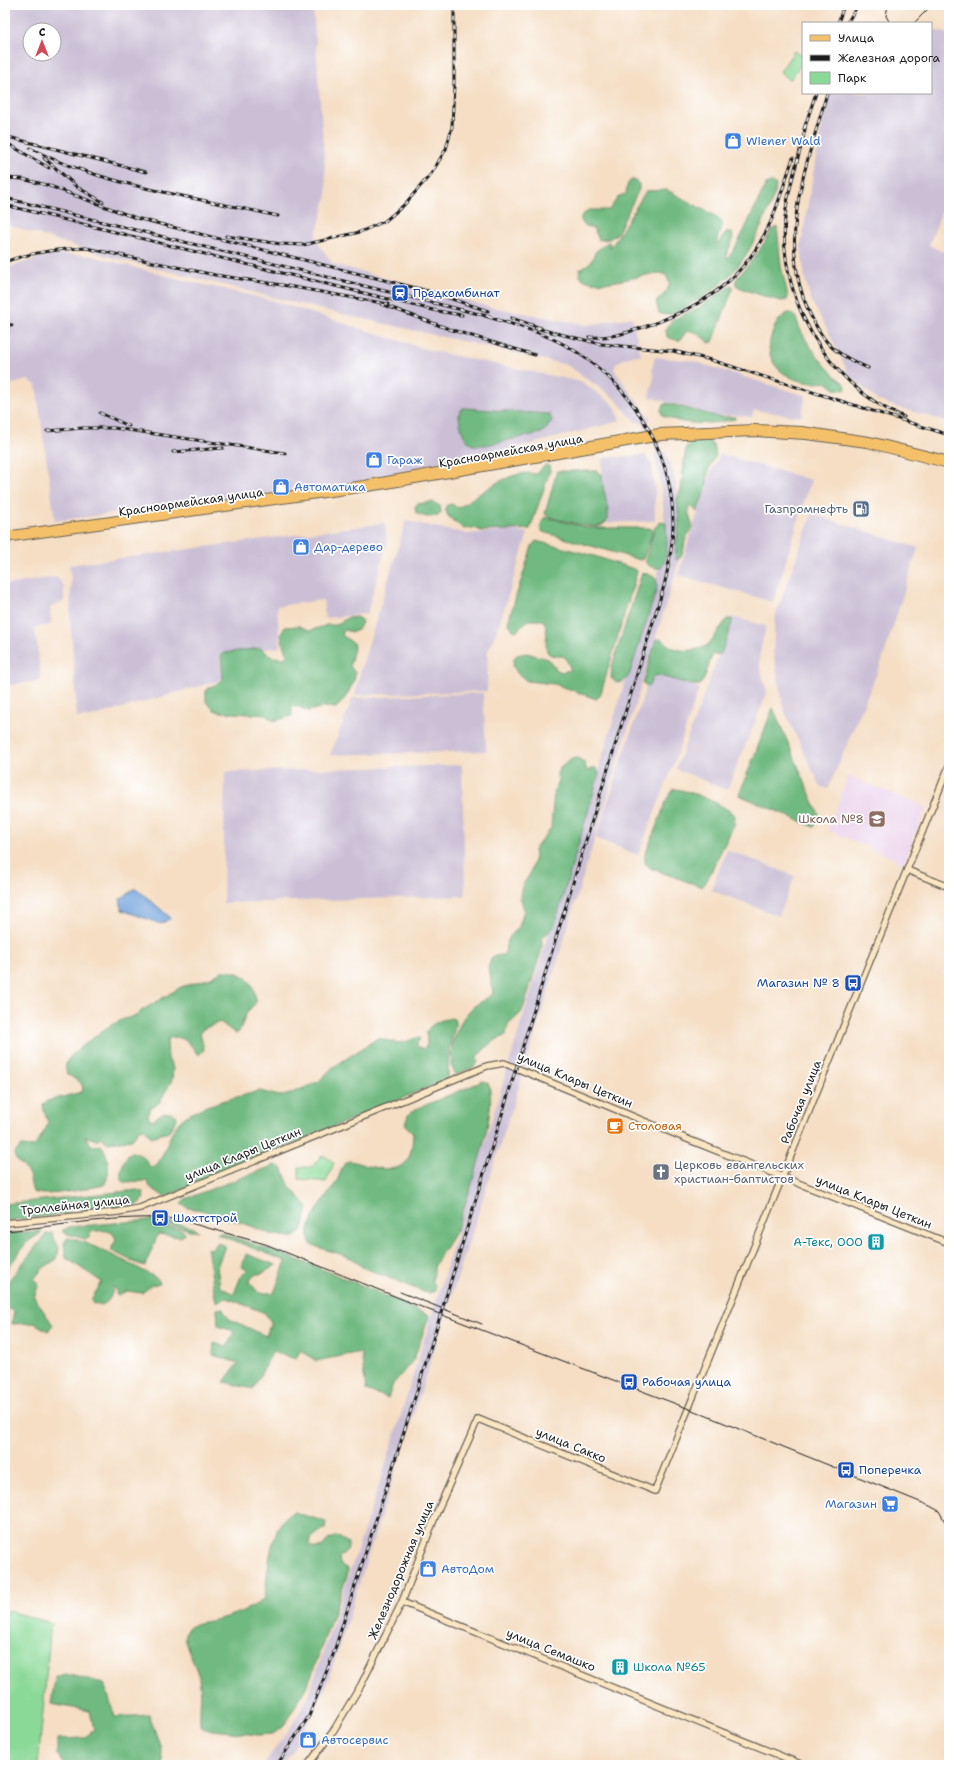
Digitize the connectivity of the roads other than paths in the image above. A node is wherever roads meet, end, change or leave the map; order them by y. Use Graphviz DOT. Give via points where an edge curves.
graph roads {
  1 [pos="949,460"];
  2 [pos="949,465"];
  3 [pos="5,535"];
  4 [pos="5,539"];
  5 [pos="949,766"];
  6 [pos="907,870"];
  7 [pos="949,887"];
  8 [pos="782,1177"];
  9 [pos="169,1196"];
  10 [pos="5,1223"];
  11 [pos="949,1243"];
  12 [pos="478,1419"];
  13 [pos="655,1491"];
  14 [pos="402,1602"];
  15 [pos="308,1765"];
  16 [pos="803,1765"];
  1 -- 3 [label="main road, Красноармейская улица" via="869,440 802,430 755,428 659,432 364,484"];
  2 -- 4 [label="main road, Красноармейская улица" via="867,444 806,436 754,433 661,437 380,486"];
  5 -- 6 [label="main road, Рабочая улица"];
  6 -- 7 [label="main road"];
  6 -- 8 [label="main road, Рабочая улица"];
  8 -- 9 [label="main road, улица Клары Цеткин" via="692,1142 517,1067 500,1063 487,1066"];
  8 -- 11 [label="main road, улица Клары Цеткин"];
  8 -- 13 [label="main road, Рабочая улица"];
  9 -- 10 [label="main road, Троллейная улица" via="140,1208 118,1212"];
  12 -- 13 [label="main road, улица Сакко"];
  12 -- 14 [label="main road, Железнодорожная улица" via="437,1512"];
  14 -- 15 [label="main road, Железнодорожная улица" via="361,1685 332,1733"];
  14 -- 16 [label="main road, улица Семашко"];
}
